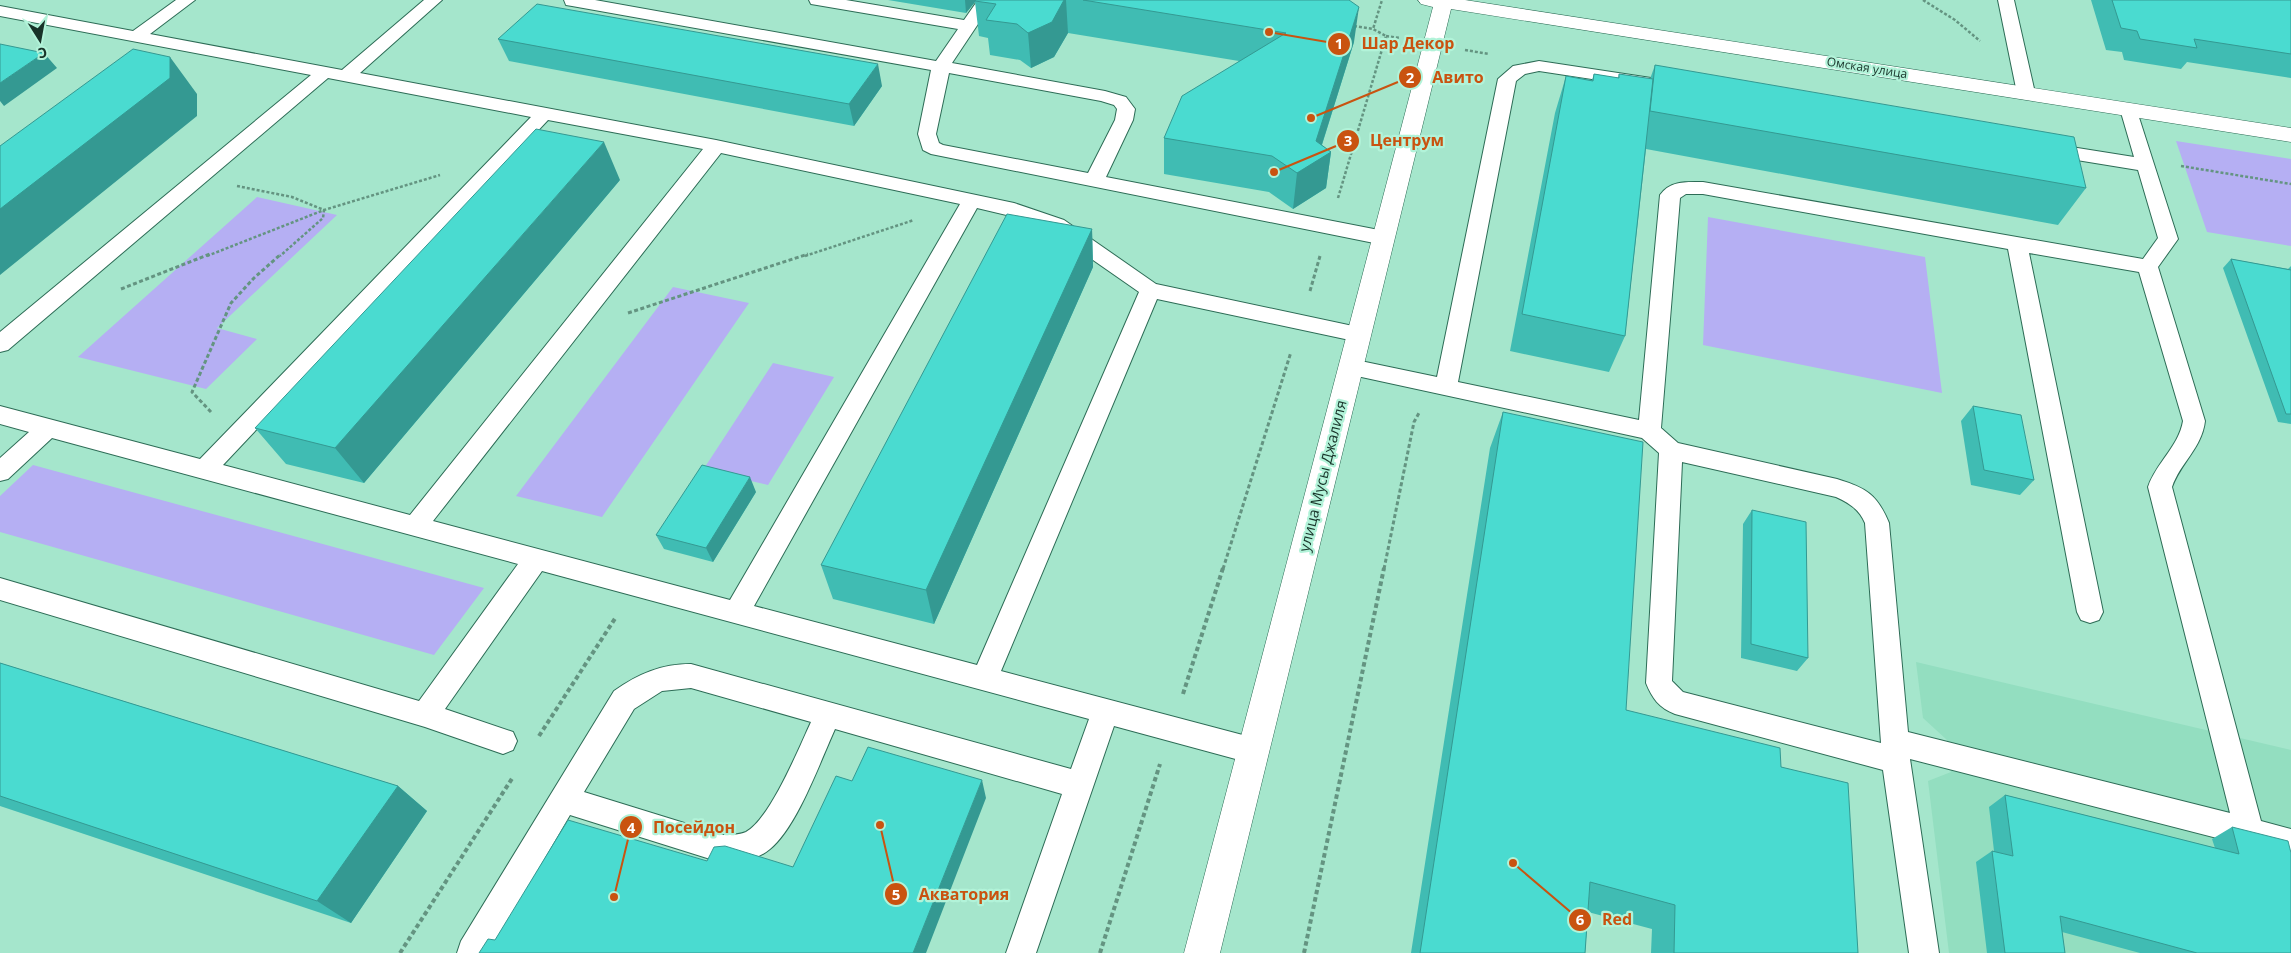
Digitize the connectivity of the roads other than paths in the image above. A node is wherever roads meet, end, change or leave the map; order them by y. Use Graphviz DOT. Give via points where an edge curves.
graph roads {
  1 [pos="187,0"];
  2 [pos="434,0"];
  3 [pos="572,0"];
  4 [pos="816,0"];
  5 [pos="986,0"];
  6 [pos="2006,0"];
  7 [pos="1439,1"];
  8 [pos="0,11"];
  9 [pos="968,26"];
  10 [pos="135,37"];
  11 [pos="164,43"];
  12 [pos="148,54"];
  13 [pos="941,67"];
  14 [pos="324,73"];
  15 [pos="345,77"];
  16 [pos="1668,86"];
  17 [pos="2026,93"];
  18 [pos="2129,109"];
  19 [pos="543,115"];
  20 [pos="2291,135"];
  21 [pos="716,146"];
  22 [pos="2029,146"];
  23 [pos="2145,163"];
  24 [pos="1094,181"];
  25 [pos="971,201"];
  26 [pos="1384,238"];
  27 [pos="2017,244"];
  28 [pos="2148,266"];
  29 [pos="1150,290"];
  30 [pos="1360,334"];
  31 [pos="0,344"];
  32 [pos="1351,367"];
  33 [pos="1441,386"];
  34 [pos="0,415"];
  35 [pos="48,428"];
  36 [pos="1649,431"];
  37 [pos="1671,450"];
  38 [pos="204,470"];
  39 [pos="0,472"];
  40 [pos="415,526"];
  41 [pos="536,559"];
  42 [pos="0,589"];
  43 [pos="2090,612"];
  44 [pos="736,613"];
  45 [pos="984,679"];
  46 [pos="1105,711"];
  47 [pos="425,715"];
  48 [pos="828,715"];
  49 [pos="503,740"];
  50 [pos="1254,751"];
  51 [pos="1896,751"];
  52 [pos="1079,785"];
  53 [pos="564,800"];
  54 [pos="2249,832"];
  55 [pos="2291,843"];
  56 [pos="472,952"];
  57 [pos="1021,953"];
  58 [pos="1202,953"];
  59 [pos="1924,953"];
  1 -- 10 [label="lane"];
  2 -- 15 [label="lane"];
  3 -- 13 [label="lane"];
  4 -- 9 [label="lane"];
  5 -- 9 [label="lane"];
  6 -- 17 [label="lane"];
  7 -- 17 [label="street, Омская улица"];
  7 -- 26 [label="street, улица Мусы Джалиля"];
  8 -- 10 [label="lane"];
  9 -- 13 [label="lane"];
  10 -- 11 [label="lane"];
  11 -- 12 [label="lane"];
  11 -- 14 [label="lane"];
  13 -- 24 [label="lane" via="927,134 930,146"];
  13 -- 24 [label="lane" via="1120,101 1126,109 1124,120"];
  14 -- 15 [label="lane"];
  14 -- 31 [label="lane"];
  15 -- 19 [label="lane"];
  16 -- 33 [label="lane" via="1539,66 1519,70 1507,79"];
  17 -- 18 [label="street, Омская улица"];
  18 -- 20 [label="street, Омская улица"];
  18 -- 23 [label="lane"];
  19 -- 21 [label="lane"];
  19 -- 38 [label="lane"];
  21 -- 25 [label="lane"];
  21 -- 40 [label="lane"];
  22 -- 23 [label="lane"];
  23 -- 28 [label="lane" via="2168,239"];
  24 -- 26 [label="lane"];
  25 -- 29 [label="lane" via="1034,215 1057,225"];
  25 -- 44 [label="lane"];
  26 -- 30 [label="street, улица Мусы Джалиля"];
  27 -- 28 [label="lane"];
  27 -- 36 [label="lane" via="1703,188 1682,188 1670,195"];
  27 -- 43 [label="lane"];
  28 -- 54 [label="lane" via="2194,421 2194,433 2162,478 2160,487"];
  29 -- 30 [label="lane"];
  29 -- 45 [label="lane"];
  30 -- 32 [label="street, улица Мусы Джалиля"];
  32 -- 33 [label="lane"];
  32 -- 50 [label="street, улица Мусы Джалиля"];
  33 -- 36 [label="lane"];
  34 -- 35 [label="lane"];
  35 -- 38 [label="lane"];
  35 -- 39 [label="lane"];
  36 -- 37 [label="lane"];
  37 -- 51 [label="lane" via="1837,488 1855,494 1871,508 1877,523"];
  37 -- 51 [label="lane" via="1659,683 1665,693 1674,702"];
  38 -- 40 [label="lane"];
  40 -- 41 [label="lane"];
  41 -- 44 [label="lane"];
  41 -- 47 [label="lane"];
  42 -- 47 [label="lane"];
  44 -- 45 [label="lane"];
  45 -- 46 [label="lane"];
  46 -- 50 [label="lane"];
  46 -- 52 [label="lane"];
  47 -- 49 [label="lane"];
  48 -- 52 [label="lane"];
  48 -- 53 [label="lane" via="691,676 668,675 646,683 624,700"];
  48 -- 53 [label="lane" via="775,824 760,839 742,849 723,849"];
  50 -- 58 [label="street, улица Мусы Джалиля"];
  51 -- 54 [label="lane"];
  51 -- 59 [label="lane"];
  52 -- 57 [label="lane"];
  53 -- 56 [label="lane"];
  54 -- 55 [label="lane"];
}
